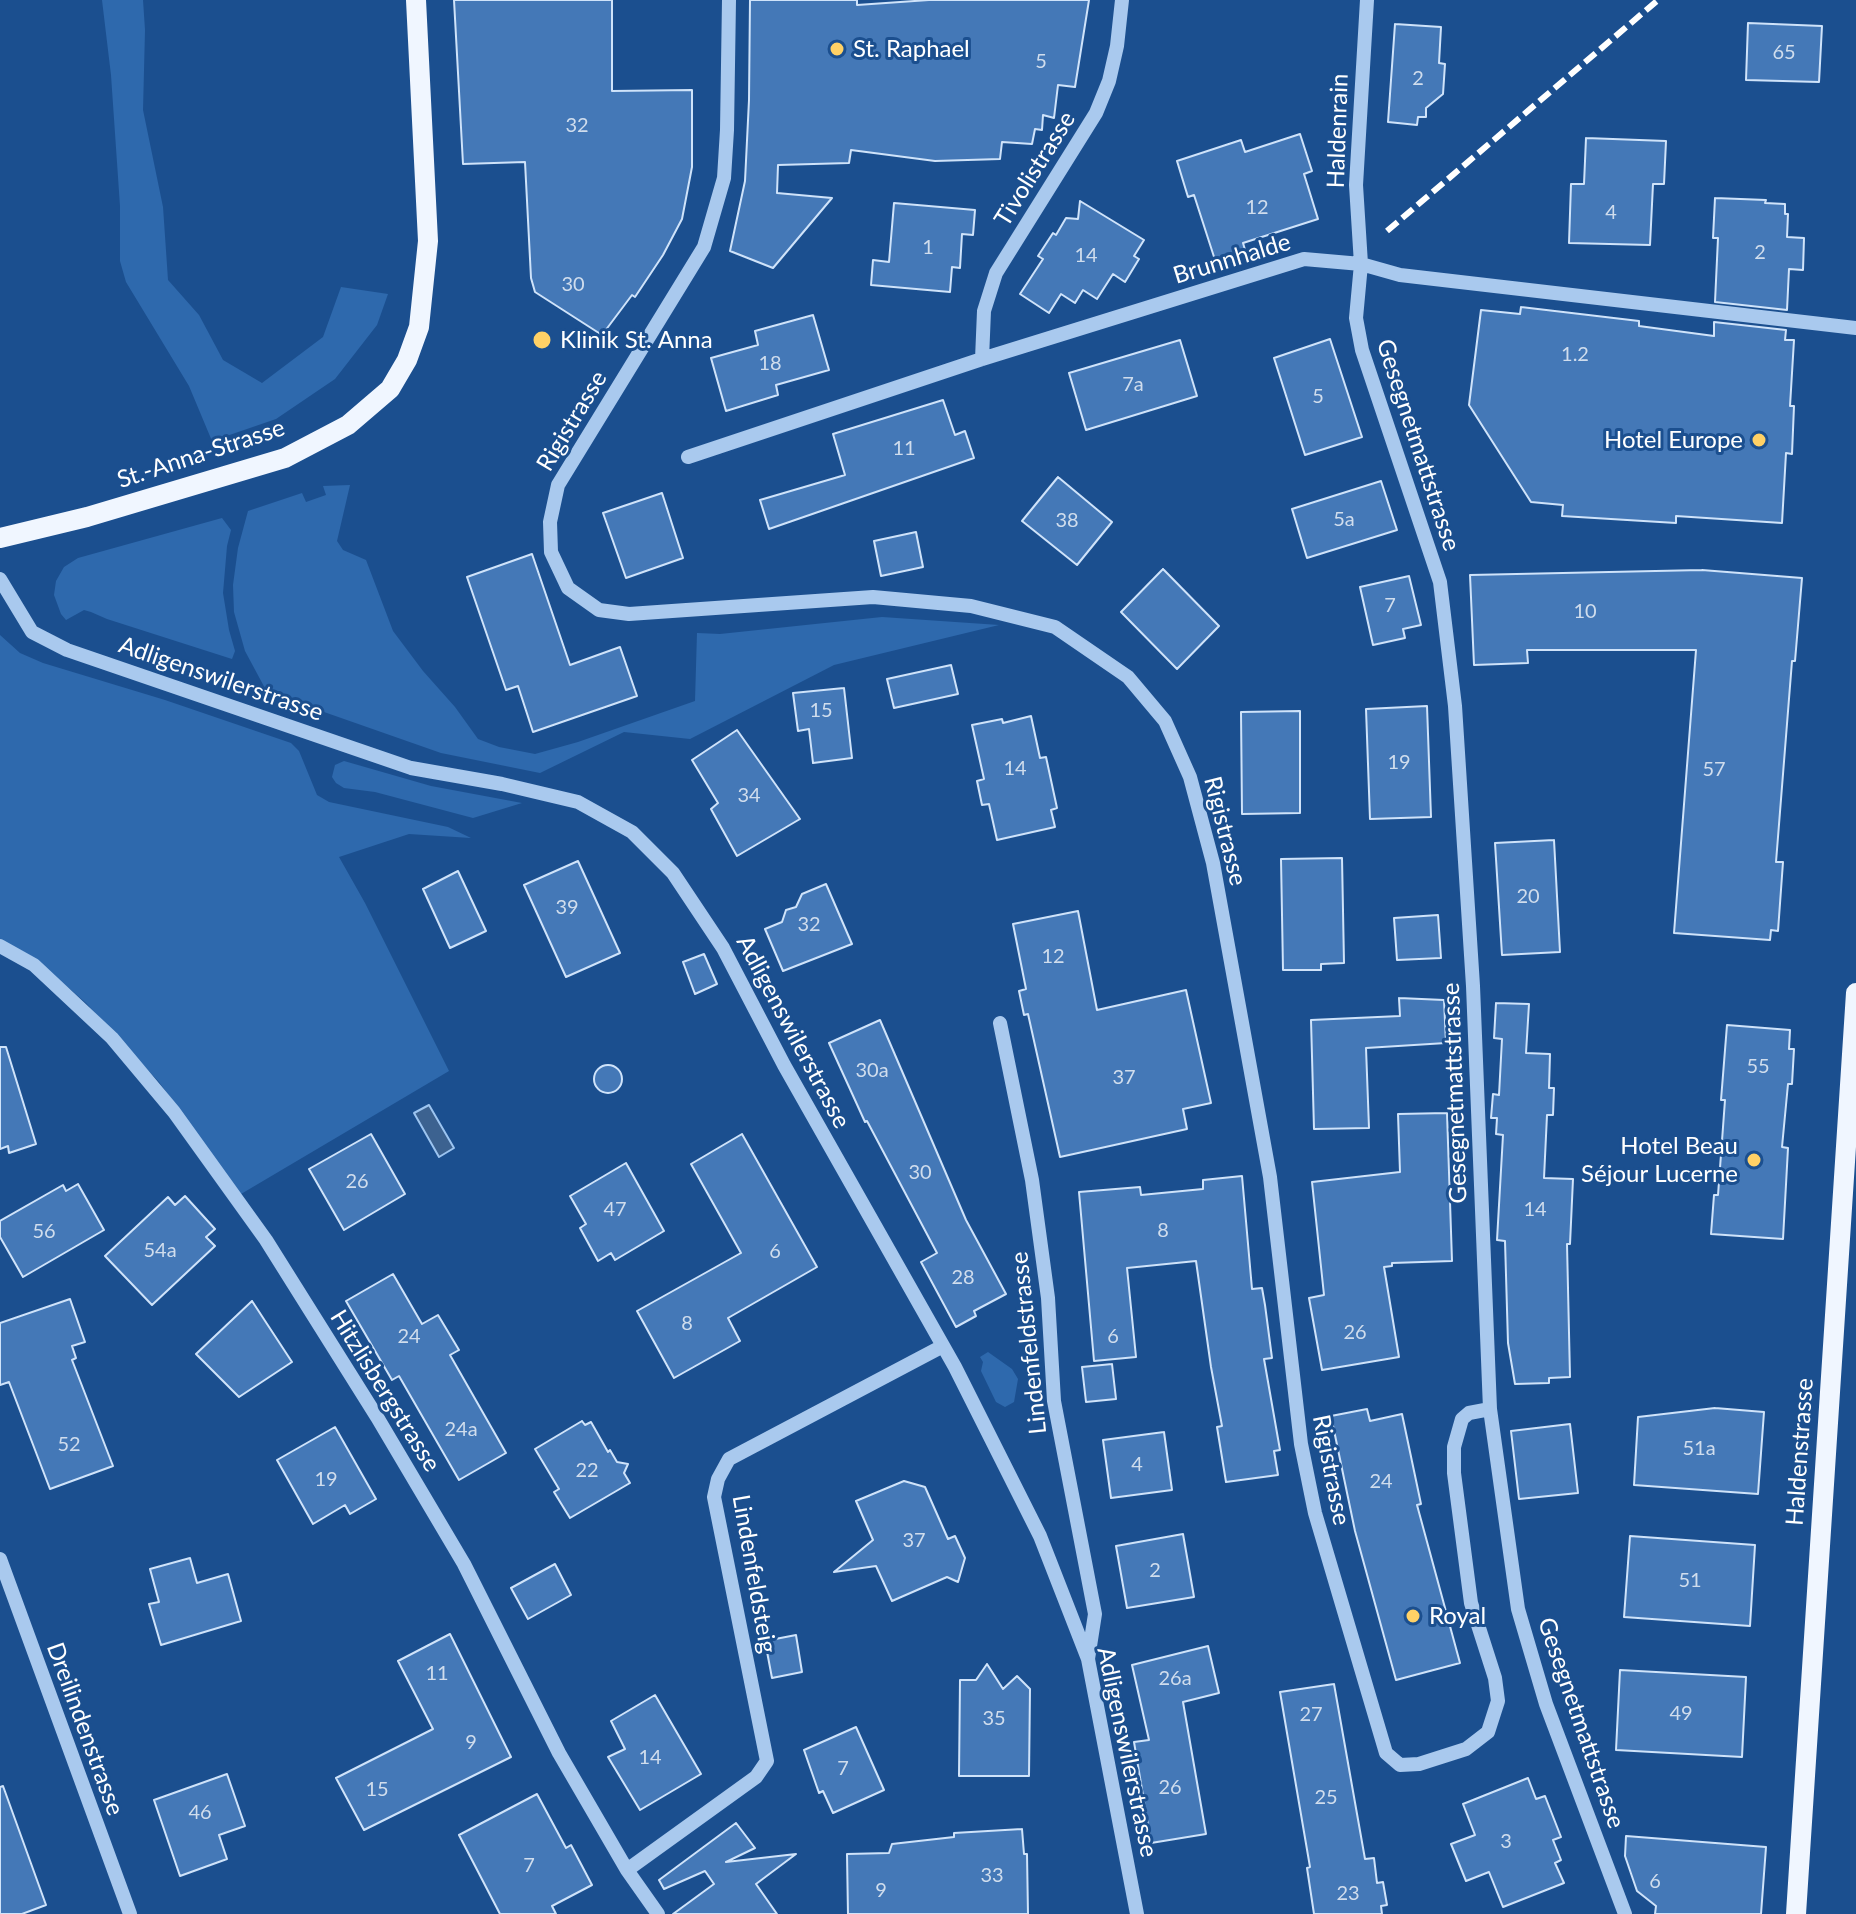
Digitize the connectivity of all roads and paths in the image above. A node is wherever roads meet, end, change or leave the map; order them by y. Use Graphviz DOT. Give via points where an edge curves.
graph roads {
  1 [pos="416,0"];
  2 [pos="729,0"];
  3 [pos="1122,0"];
  4 [pos="1367,0"];
  5 [pos="1361,264"];
  6 [pos="1856,328"];
  7 [pos="982,359"];
  8 [pos="688,457"];
  9 [pos="0,538"];
  10 [pos="0,579"];
  11 [pos="0,946"];
  12 [pos="1856,993"];
  13 [pos="1000,1023"];
  14 [pos="943,1346"];
  15 [pos="1490,1409"];
  16 [pos="0,1559"];
  17 [pos="1088,1659"];
  18 [pos="627,1870"];
  19 [pos="130,1914"];
  20 [pos="658,1914"];
  21 [pos="1137,1914"];
  22 [pos="1625,1914"];
  23 [pos="1796,1914"];
  1 -- 9 [label="main road, St.-Anna-Strasse" via="428,241 419,327 390,389 348,425 285,458"];
  2 -- 15 [label="street, Rigistrasse" via="724,178 704,247 558,485 550,522 551,552 568,588 599,610 629,614 873,597 971,606 1055,627 1128,677 1165,721 1190,777 1213,863 1270,1177 1301,1444 1315,1513 1386,1753 1400,1765 1466,1749 1488,1732 1498,1701 1469,1591 1454,1473 1462,1419"];
  3 -- 7 [label="street, Tivolistrasse" via="1109,81 1096,113 996,273 984,311"];
  4 -- 5 [label="street, Haldenrain" via="1356,185"];
  5 -- 6 [label="street, Brunnhalde" via="1400,275"];
  5 -- 7 [label="street, Brunnhalde" via="1304,259"];
  5 -- 15 [label="street, Gesegnetmattstrasse" via="1356,318 1362,350 1440,582 1455,706 1473,986"];
  7 -- 8 [label="street, Brunnhalde"];
  10 -- 14 [label="street, Adligenswilerstrasse" via="32,632 67,650 411,768 578,802 632,832 673,873 723,948"];
  11 -- 18 [label="street, Hitzlisbergstrasse" via="34,965 112,1038 174,1112 266,1240 464,1564 559,1753"];
  12 -- 23 [label="main road, Haldenstrasse"];
  13 -- 17 [label="street, Lindenfeldstrasse" via="1032,1180 1048,1298 1054,1401 1095,1614"];
  14 -- 17 [label="street, Adligenswilerstrasse" via="1040,1536"];
  14 -- 18 [label="street, Lindenfeldsteig" via="729,1459 714,1497 767,1761 756,1777"];
  15 -- 22 [label="street, Gesegnetmattstrasse" via="1518,1609 1546,1704"];
  16 -- 19 [label="street, Dreilindenstrasse"];
  17 -- 21 [label="street, Adligenswilerstrasse"];
  18 -- 20 [label="street, Hitzlisbergstrasse"];
}
